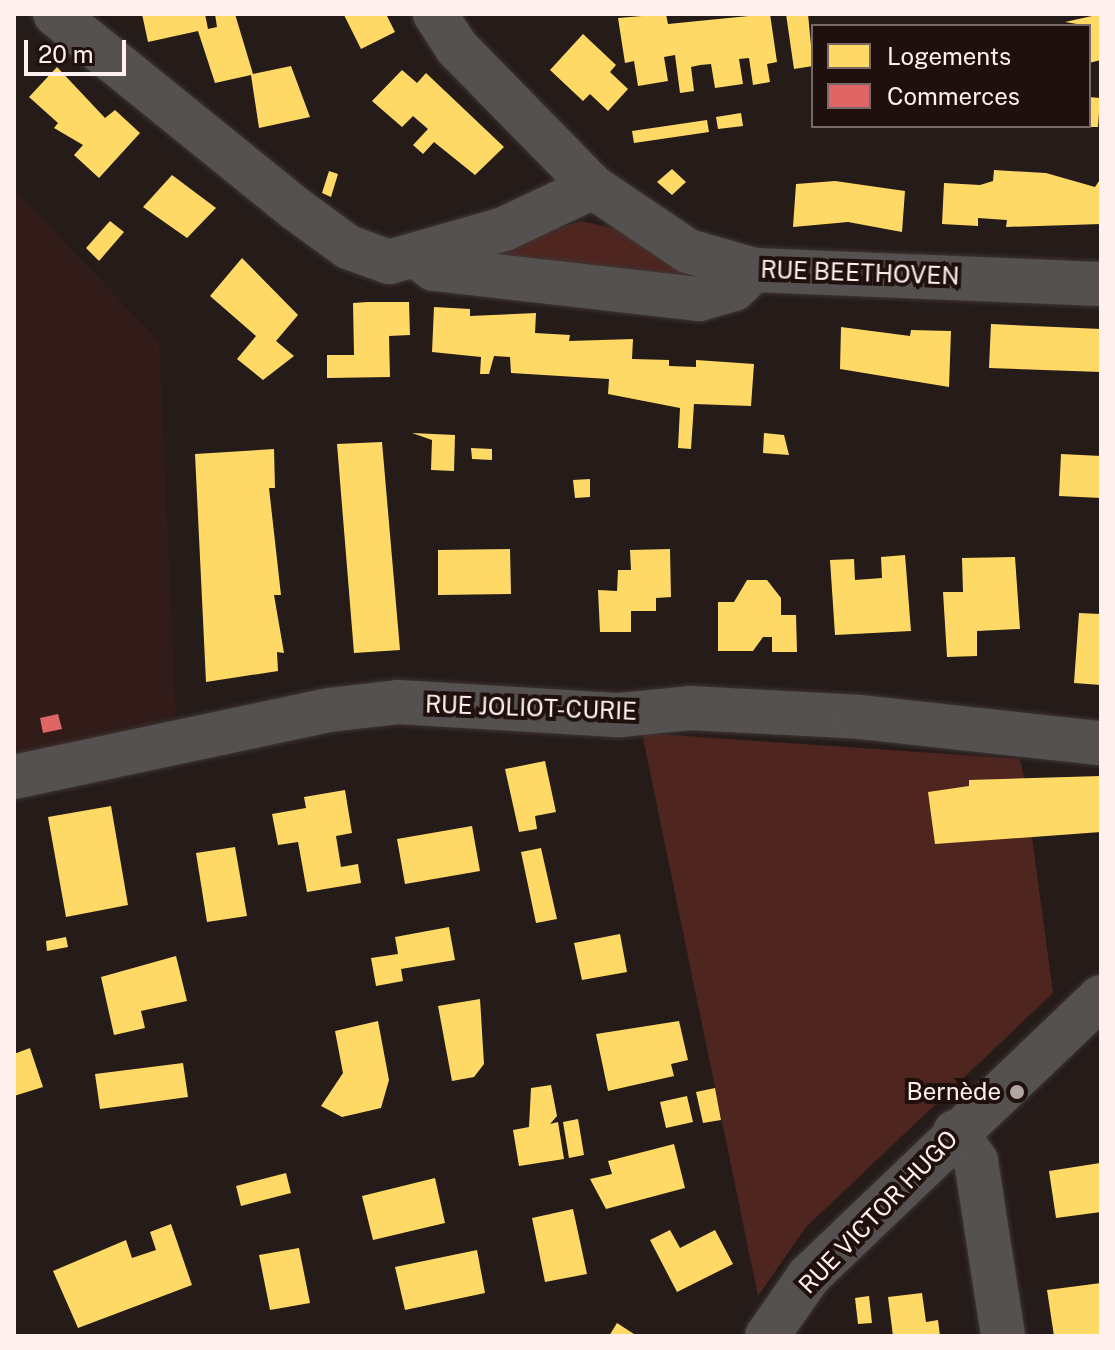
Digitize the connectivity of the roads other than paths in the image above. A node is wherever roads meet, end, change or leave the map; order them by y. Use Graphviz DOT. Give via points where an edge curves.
graph roads {
  1 [pos="55,14"];
  2 [pos="435,14"];
  3 [pos="593,187"];
  4 [pos="420,259"];
  5 [pos="754,270"];
  6 [pos="1101,284"];
  7 [pos="1101,743"];
  8 [pos="14,777"];
  9 [pos="1101,997"];
  10 [pos="955,1132"];
  11 [pos="767,1336"];
  12 [pos="1003,1336"];
  1 -- 4 [label="street" via="348,247 389,262"];
  2 -- 3 [label="street, RUE BEETHOVEN" via="457,48"];
  3 -- 4 [label="street"];
  3 -- 5 [label="street, RUE BEETHOVEN" via="688,251"];
  4 -- 5 [label="street" via="434,269 699,299 734,289"];
  5 -- 6 [label="street, RUE BEETHOVEN"];
  7 -- 8 [label="street, RUE JOLIOT-CURIE" via="860,717 690,708 620,715 398,702 329,710"];
  9 -- 10 [label="street, RUE VICTOR HUGO"];
  10 -- 11 [label="street, RUE VICTOR HUGO" via="809,1276"];
  10 -- 12 [label="street" via="981,1184"];
}
